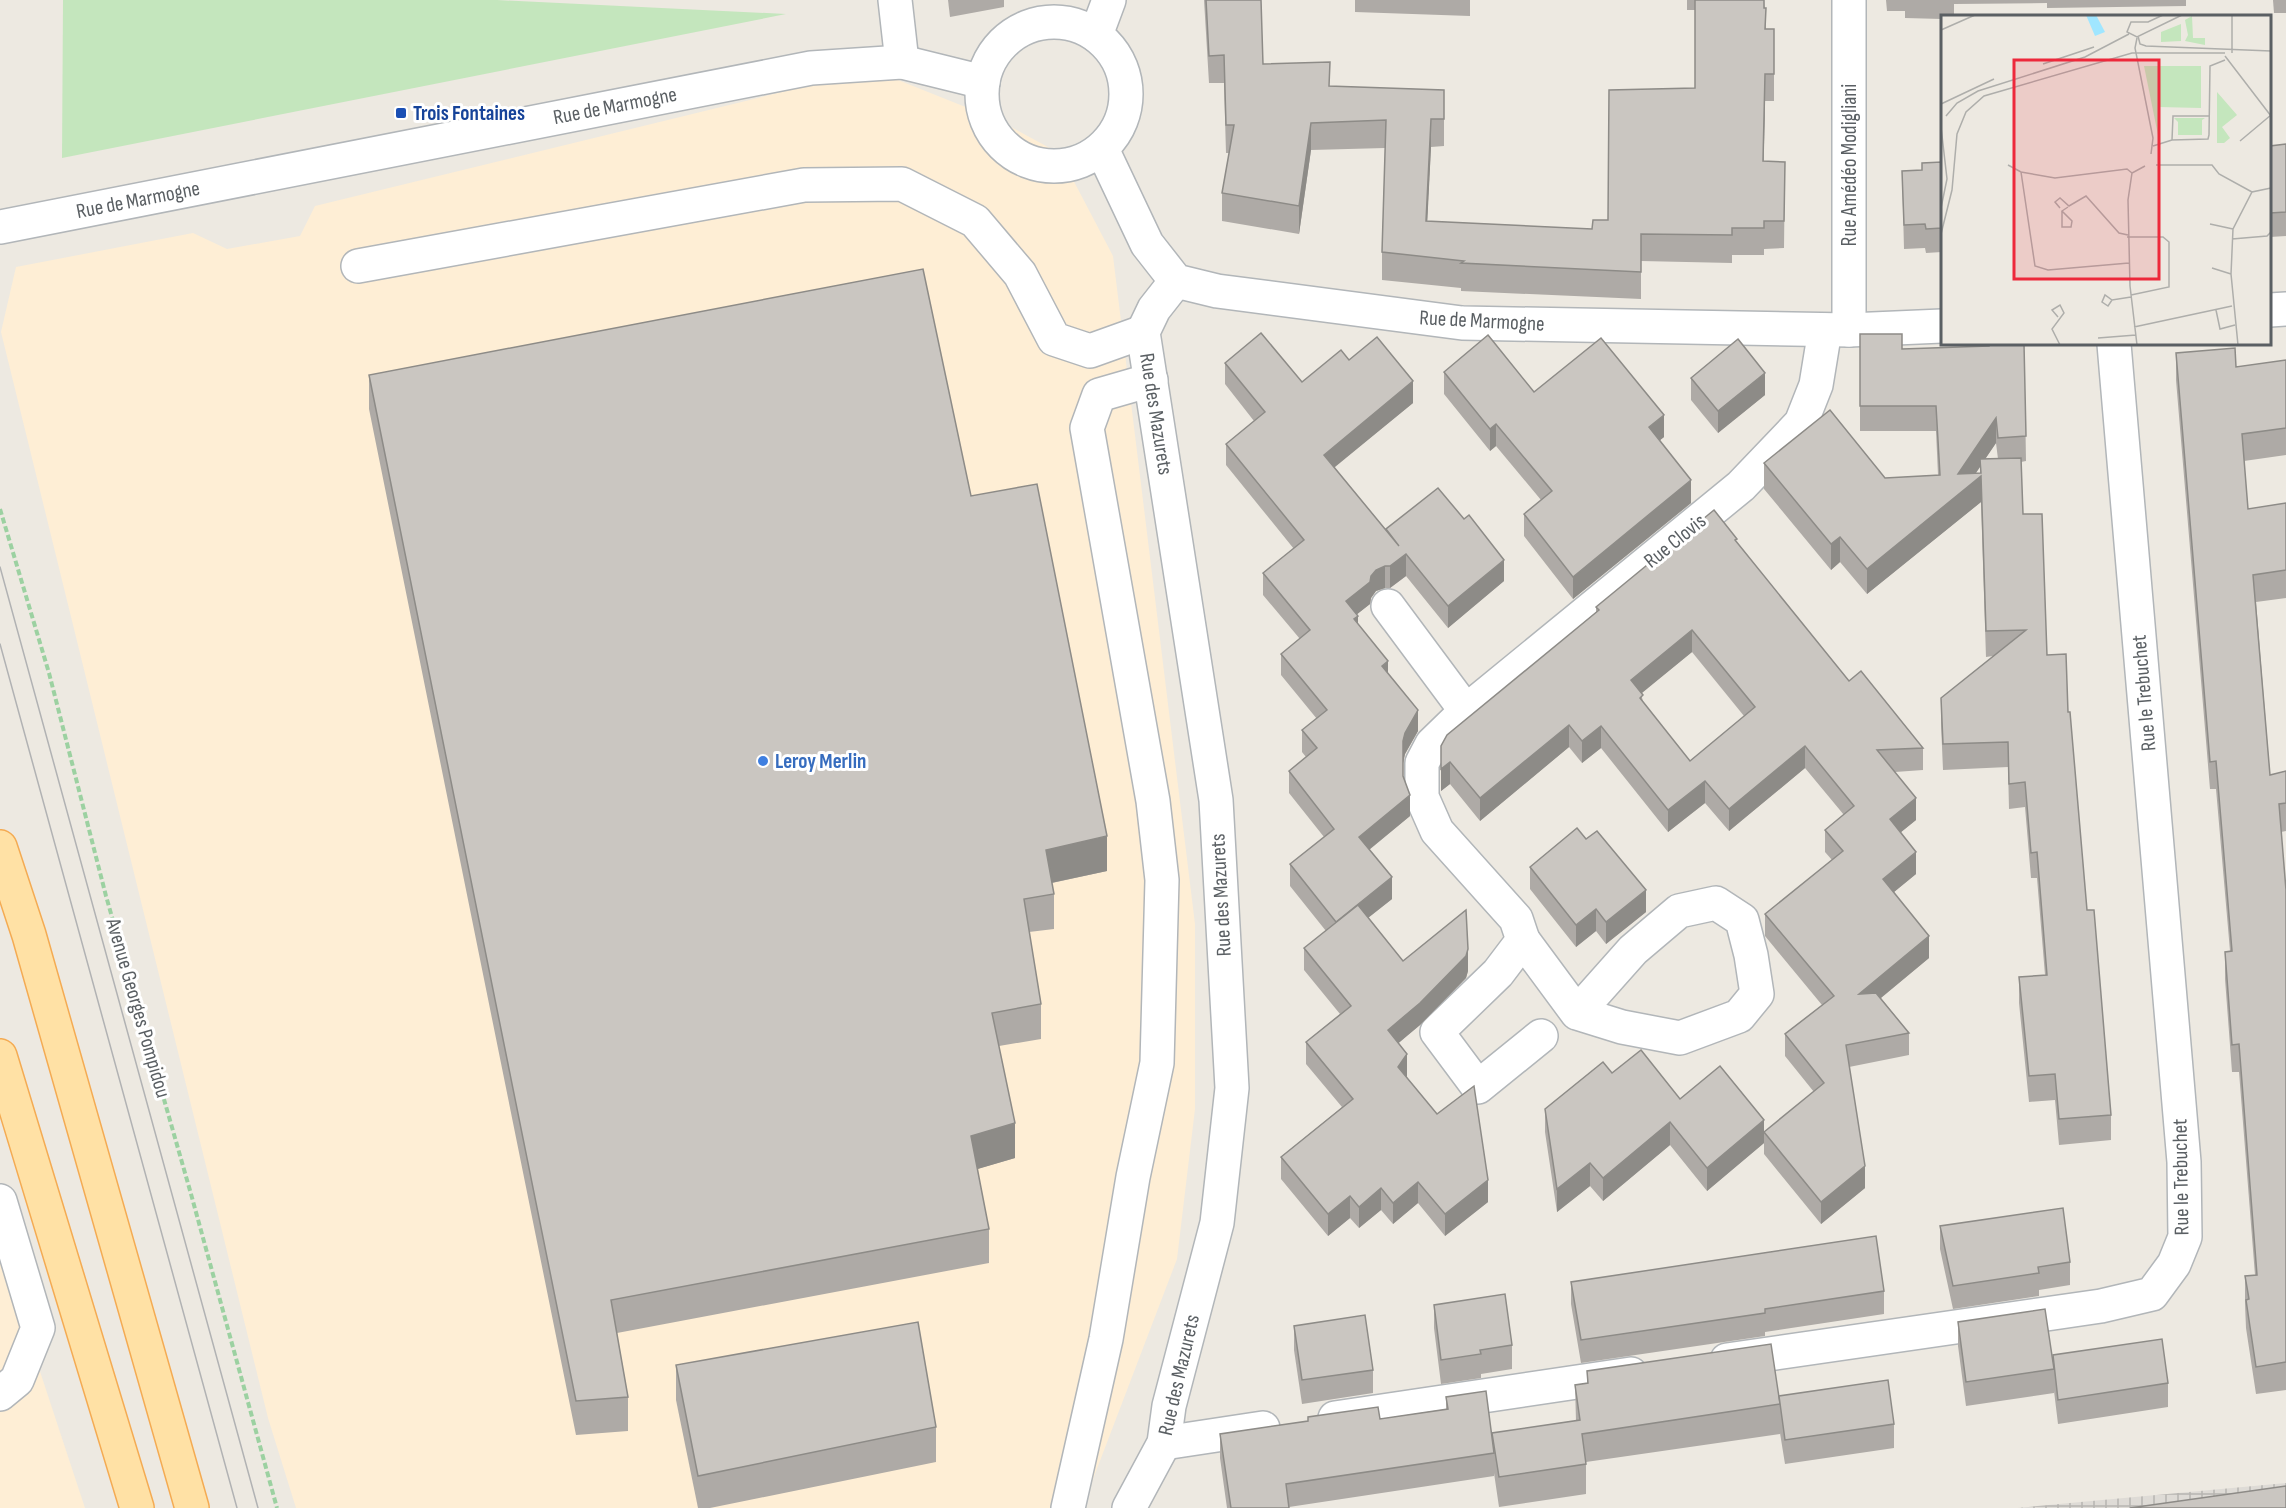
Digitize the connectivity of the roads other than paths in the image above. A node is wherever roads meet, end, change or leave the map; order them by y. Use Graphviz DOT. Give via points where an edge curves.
graph roads {
  1 [pos="895,0"];
  2 [pos="1108,0"];
  3 [pos="1849,0"];
  4 [pos="1095,35"];
  5 [pos="902,62"];
  6 [pos="983,82"];
  7 [pos="1102,149"];
  8 [pos="0,227"];
  9 [pos="358,266"];
  10 [pos="1176,281"];
  11 [pos="2286,309"];
  12 [pos="2271,310"];
  13 [pos="1941,326"];
  14 [pos="1837,330"];
  15 [pos="1143,332"];
  16 [pos="2114,345"];
  17 [pos="1151,380"];
  18 [pos="1388,606"];
  19 [pos="1466,711"];
  20 [pos="0,847"];
  21 [pos="1520,929"];
  22 [pos="1576,1013"];
  23 [pos="1541,1036"];
  24 [pos="0,1056"];
  25 [pos="0,1201"];
  26 [pos="1698,1365"];
  27 [pos="1662,1370"];
  28 [pos="0,1394"];
  29 [pos="1164,1443"];
  30 [pos="137,1508"];
  31 [pos="192,1508"];
  32 [pos="1068,1508"];
  33 [pos="1129,1508"];
  1 -- 5 [label="street"];
  2 -- 4 [label="street"];
  3 -- 14 [label="street, Rue Amédéo Modigliani"];
  4 -- 6 [label="street" via="1073,25 1050,22 1027,27 1006,41 991,59"];
  4 -- 7 [label="street" via="1112,50 1122,69 1126,91 1120,122"];
  5 -- 6 [label="street, Rue de Marmogne"];
  5 -- 8 [label="street, Rue de Marmogne" via="811,68"];
  6 -- 7 [label="street" via="982,104 989,126 1002,144 1019,157 1061,167 1083,161"];
  7 -- 10 [label="street" via="1147,244"];
  9 -- 15 [label="street" via="804,185 902,184 975,221 1020,274 1053,339 1090,351"];
  10 -- 14 [label="street, Rue de Marmogne" via="1217,291 1462,323"];
  10 -- 15 [label="street, Rue des Mazurets" via="1154,309"];
  11 -- 12 [label="street"];
  13 -- 14 [label="street, Rue de Marmogne"];
  14 -- 19 [label="street, Rue Clovis" via="1801,423 1742,486"];
  15 -- 17 [label="street, Rue des Mazurets"];
  16 -- 26 [label="street, Rue le Trebuchet" via="2184,1162 2185,1237 2174,1264 2152,1294 2101,1306"];
  17 -- 29 [label="street, Rue des Mazurets" via="1216,800 1232,1088 1217,1223 1169,1406"];
  17 -- 32 [label="street" via="1099,395 1087,428 1153,801 1162,880 1157,1063 1106,1339"];
  18 -- 19 [label="street"];
  19 -- 21 [label="street, Rue Clovis" via="1432,744 1422,763 1422,797 1437,831"];
  20 -- 31 [label="main road" via="29,935"];
  21 -- 22 [label="street, Rue Clovis"];
  21 -- 23 [label="street" via="1498,973 1437,1032 1478,1087"];
  22 -- 22 [label="street" via="1680,1038 1739,1016 1758,994 1742,920 1716,903 1679,911 1633,950"];
  24 -- 30 [label="main road"];
  25 -- 28 [label="street" via="38,1328 17,1380"];
  27 -- 29 [label="street"];
  29 -- 33 [label="street, Rue des Mazurets"];
}
